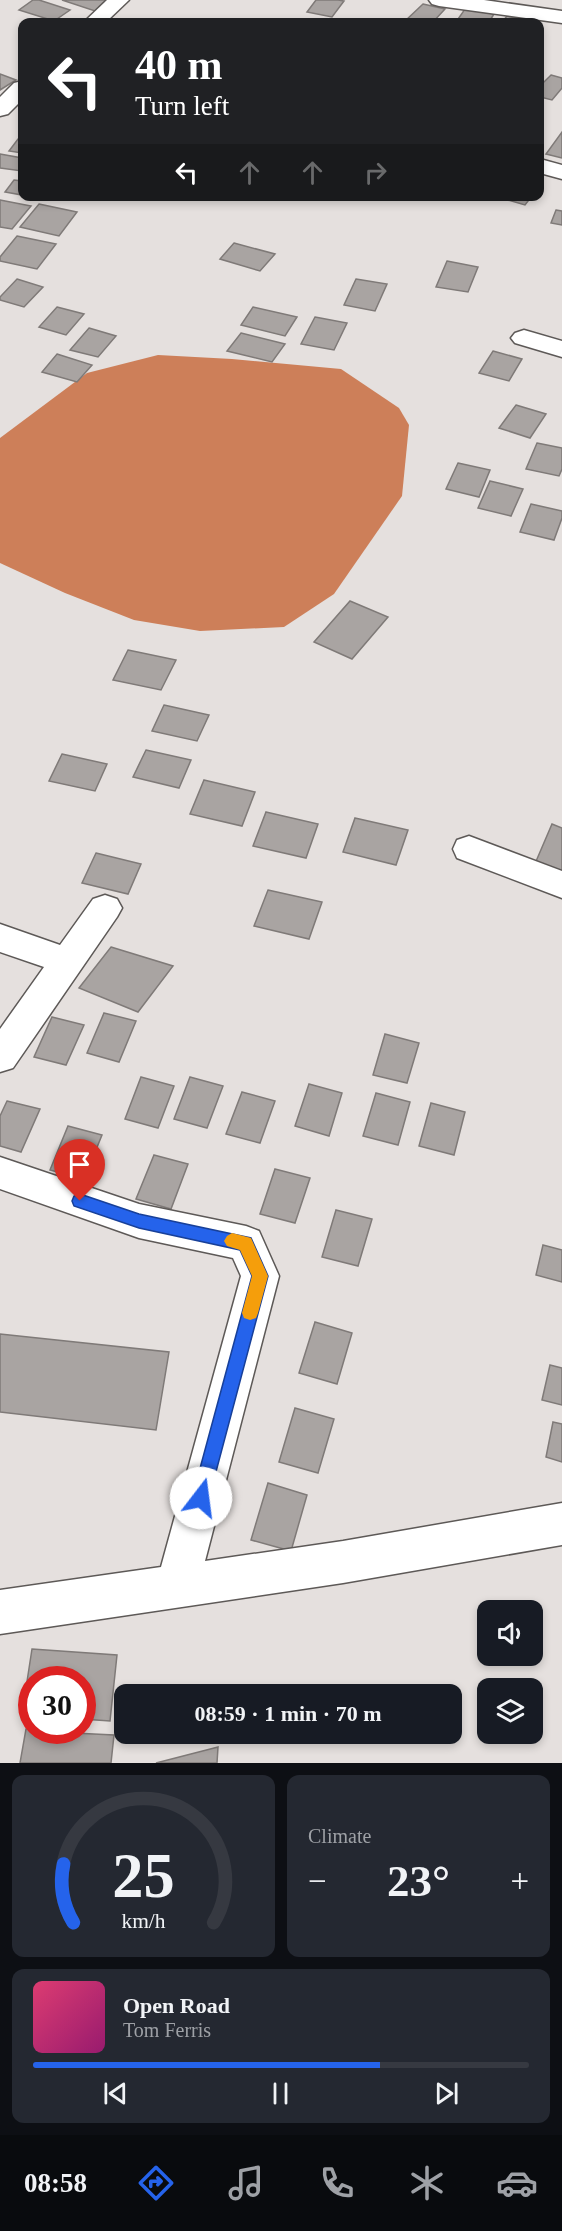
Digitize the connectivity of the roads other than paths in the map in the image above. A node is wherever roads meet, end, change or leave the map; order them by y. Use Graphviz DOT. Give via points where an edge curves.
graph roads {
  1 [pos="119,0"];
  2 [pos="439,0"];
  3 [pos="562,17"];
  4 [pos="99,18"];
  5 [pos="18,92"];
  6 [pos="0,109"];
  7 [pos="544,167"];
  8 [pos="562,172"];
  9 [pos="524,338"];
  10 [pos="562,349"];
  11 [pos="469,849"];
  12 [pos="562,885"];
  13 [pos="105,908"];
  14 [pos="0,938"];
  15 [pos="68,961"];
  16 [pos="0,1057"];
  17 [pos="0,1173"];
  18 [pos="562,1524"];
  19 [pos="177,1587"];
  20 [pos="0,1612"];
  1 -- 4 [label="street"];
  2 -- 3 [label="street"];
  5 -- 6 [label="street"];
  7 -- 8 [label="street"];
  9 -- 10 [label="street"];
  11 -- 12 [label="street"];
  13 -- 15 [label="street"];
  14 -- 15 [label="street"];
  15 -- 16 [label="street"];
  17 -- 19 [label="street" via="139,1221 246,1244 260,1276"];
  18 -- 19 [label="street"];
  19 -- 20 [label="street"];
}
